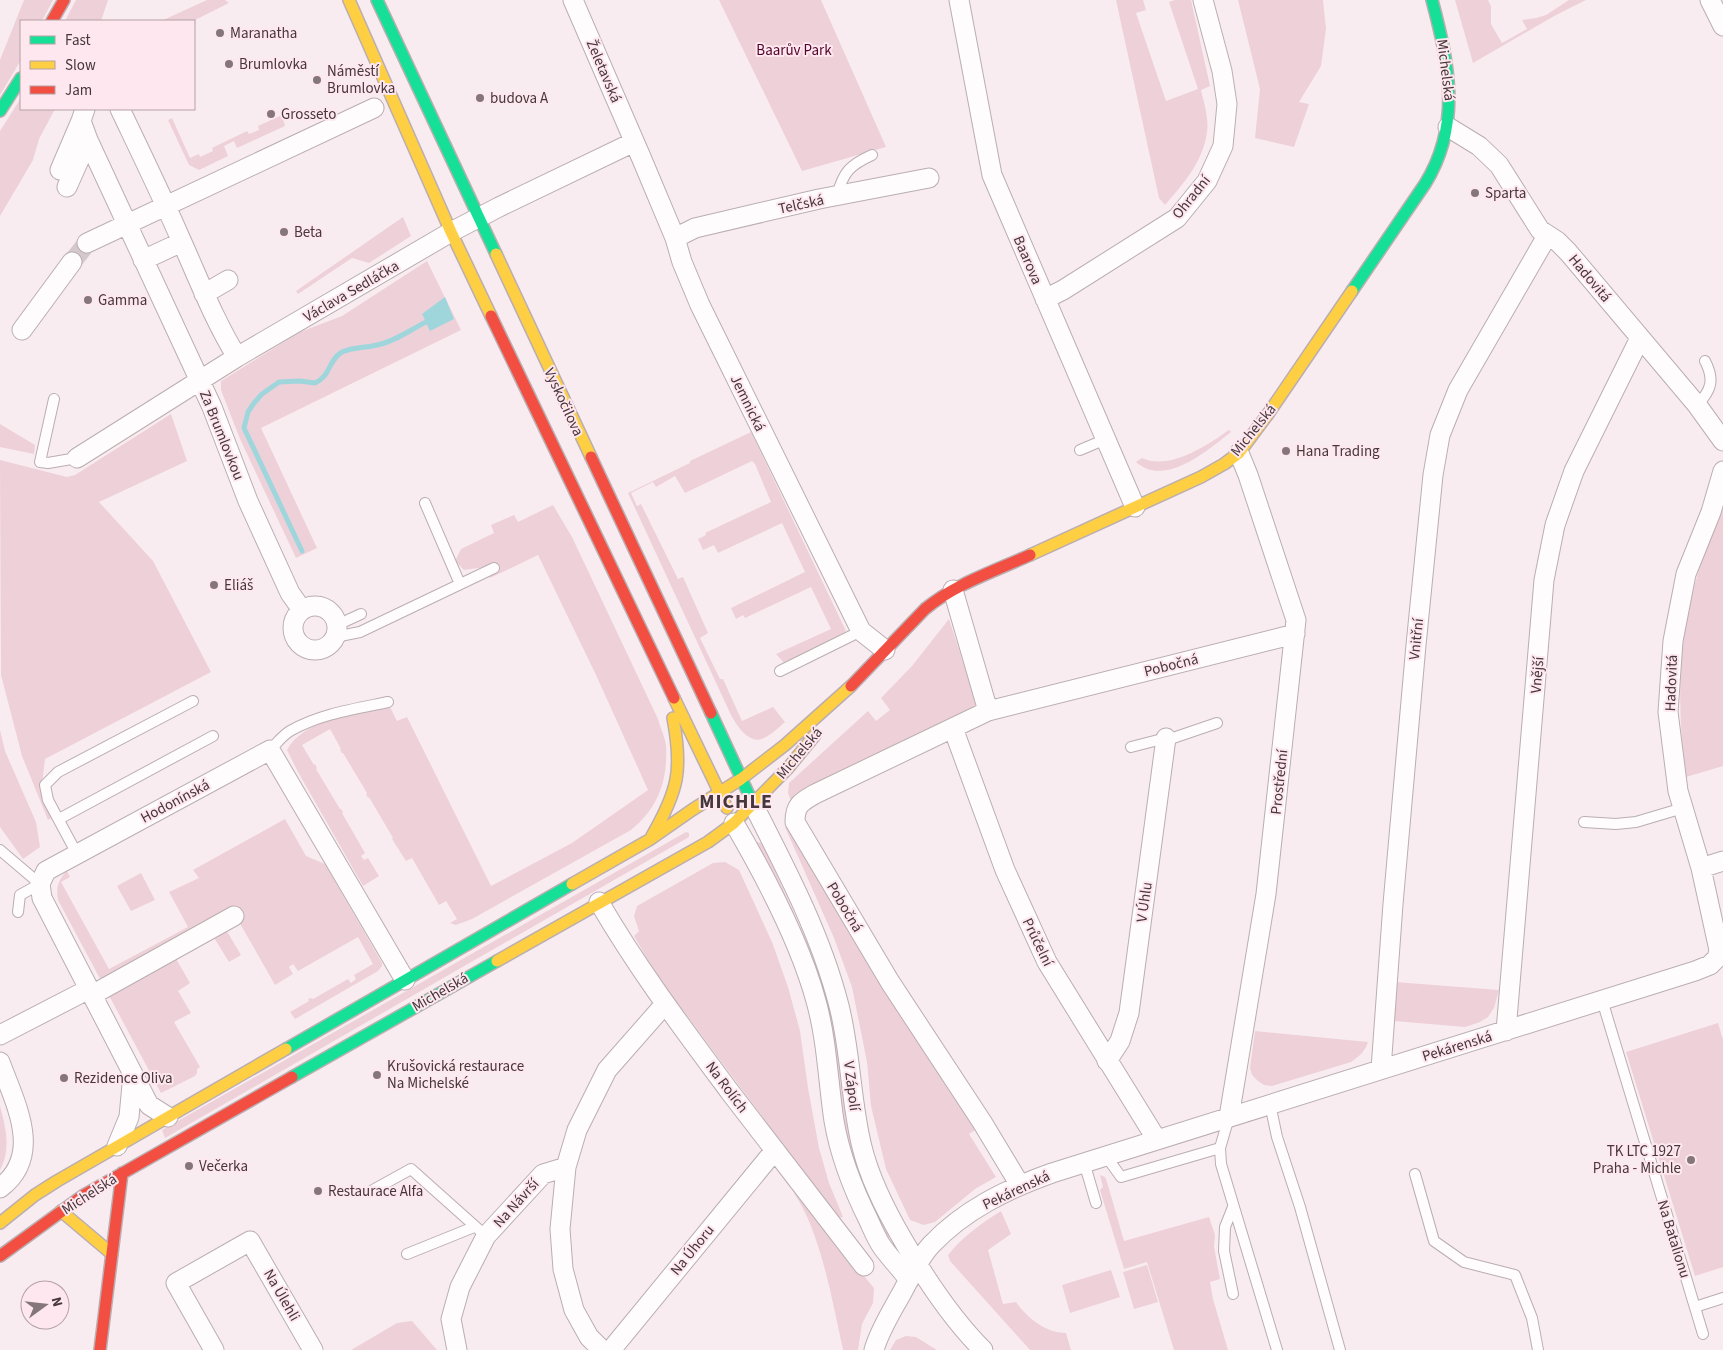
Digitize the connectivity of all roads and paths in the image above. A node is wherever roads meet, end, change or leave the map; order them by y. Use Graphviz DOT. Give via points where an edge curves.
graph roads {
  1 [pos="64,0"];
  2 [pos="349,0"];
  3 [pos="377,0"];
  4 [pos="573,0"];
  5 [pos="959,0"];
  6 [pos="1204,0"];
  7 [pos="1432,0"];
  8 [pos="1710,0"];
  9 [pos="53,20"];
  10 [pos="1723,26"];
  11 [pos="20,80"];
  12 [pos="374,108"];
  13 [pos="0,111"];
  14 [pos="126,111"];
  15 [pos="83,115"];
  16 [pos="1448,128"];
  17 [pos="88,140"];
  18 [pos="634,142"];
  19 [pos="872,155"];
  20 [pos="929,178"];
  21 [pos="838,196"];
  22 [pos="163,201"];
  23 [pos="124,218"];
  24 [pos="477,218"];
  25 [pos="452,232"];
  26 [pos="1547,236"];
  27 [pos="675,238"];
  28 [pos="87,242"];
  29 [pos="182,242"];
  30 [pos="143,260"];
  31 [pos="72,262"];
  32 [pos="226,276"];
  33 [pos="202,290"];
  34 [pos="1045,299"];
  35 [pos="22,330"];
  36 [pos="1640,338"];
  37 [pos="237,357"];
  38 [pos="1705,361"];
  39 [pos="200,380"];
  40 [pos="54,399"];
  41 [pos="1697,405"];
  42 [pos="1106,439"];
  43 [pos="1723,441"];
  44 [pos="1080,450"];
  45 [pos="1239,453"];
  46 [pos="77,458"];
  47 [pos="1723,472"];
  48 [pos="425,502"];
  49 [pos="1135,507"];
  50 [pos="494,568"];
  51 [pos="460,584"];
  52 [pos="953,590"];
  53 [pos="302,610"];
  54 [pos="361,614"];
  55 [pos="336,631"];
  56 [pos="861,631"];
  57 [pos="1295,634"];
  58 [pos="885,650"];
  59 [pos="780,671"];
  60 [pos="664,678"];
  61 [pos="847,691"];
  62 [pos="193,701"];
  63 [pos="388,702"];
  64 [pos="988,711"];
  65 [pos="1217,724"];
  66 [pos="953,728"];
  67 [pos="213,736"];
  68 [pos="1166,738"];
  69 [pos="1131,747"];
  70 [pos="270,750"];
  71 [pos="741,779"];
  72 [pos="719,794"];
  73 [pos="753,804"];
  74 [pos="1683,808"];
  75 [pos="59,819"];
  76 [pos="1584,822"];
  77 [pos="734,823"];
  78 [pos="649,840"];
  79 [pos="0,850"];
  80 [pos="77,854"];
  81 [pos="1723,861"];
  82 [pos="1701,868"];
  83 [pos="40,884"];
  84 [pos="598,902"];
  85 [pos="18,912"];
  86 [pos="234,916"];
  87 [pos="405,980"];
  88 [pos="91,992"];
  89 [pos="1602,1000"];
  90 [pos="664,1004"];
  91 [pos="1506,1030"];
  92 [pos="0,1035"];
  93 [pos="1107,1061"];
  94 [pos="0,1062"];
  95 [pos="1381,1069"];
  96 [pos="133,1074"];
  97 [pos="1270,1104"];
  98 [pos="149,1105"];
  99 [pos="168,1117"];
  100 [pos="1229,1117"];
  101 [pos="129,1118"];
  102 [pos="138,1134"];
  103 [pos="1157,1140"];
  104 [pos="117,1146"];
  105 [pos="1220,1148"];
  106 [pos="775,1150"];
  107 [pos="159,1151"];
  108 [pos="1106,1156"];
  109 [pos="92,1160"];
  110 [pos="1084,1162"];
  111 [pos="566,1167"];
  112 [pos="122,1173"];
  113 [pos="1415,1174"];
  114 [pos="1020,1184"];
  115 [pos="0,1188"];
  116 [pos="373,1190"];
  117 [pos="1096,1203"];
  118 [pos="1233,1207"];
  119 [pos="61,1211"];
  120 [pos="0,1222"];
  121 [pos="480,1232"];
  122 [pos="112,1254"];
  123 [pos="407,1254"];
  124 [pos="0,1256"];
  125 [pos="864,1266"];
  126 [pos="913,1273"];
  127 [pos="1233,1294"];
  128 [pos="1723,1298"];
  129 [pos="1695,1307"];
  130 [pos="1703,1334"];
  131 [pos="100,1350"];
  132 [pos="214,1350"];
  133 [pos="313,1350"];
  134 [pos="458,1350"];
  135 [pos="602,1350"];
  136 [pos="611,1350"];
  137 [pos="874,1350"];
  138 [pos="983,1350"];
  139 [pos="1277,1350"];
  140 [pos="1340,1350"];
  141 [pos="1538,1350"];
  1 -- 9 [label="main road"];
  2 -- 25 [label="main road, Vyskočilova"];
  3 -- 24 [label="main road, Vyskočilova"];
  4 -- 18 [label="street, Želetavská"];
  5 -- 34 [label="street, Baarova" via="992,175"];
  6 -- 34 [label="street, Ohradní" via="1227,104 1224,146 1207,181 1177,218"];
  7 -- 16 [label="main road, Michelská" via="1448,68 1451,106"];
  8 -- 10 [label="street"];
  11 -- 13 [label="main road"];
  12 -- 22 [label="street"];
  14 -- 22 [label="street"];
  15 -- 17 [label="street, Za Brumlovkou"];
  15 -- 17 [label="street" via="64,178"];
  16 -- 26 [label="street, Hadovitá" via="1479,146 1499,166"];
  16 -- 45 [label="main road, Michelská" via="1437,162 1424,187"];
  17 -- 23 [label="street, Za Brumlovkou"];
  18 -- 24 [label="street, Václava Sedláčka"];
  18 -- 27 [label="street, Jemnická"];
  19 -- 21 [label="lane" via="855,163 841,181"];
  20 -- 21 [label="street, Telčská"];
  21 -- 27 [label="street, Telčská" via="695,228"];
  22 -- 23 [label="street"];
  22 -- 29 [label="street"];
  23 -- 28 [label="street"];
  23 -- 30 [label="street, Za Brumlovkou"];
  24 -- 25 [label="street, Václava Sedláčka"];
  24 -- 71 [label="main road, Vyskočilova"];
  25 -- 37 [label="street, Václava Sedláčka"];
  25 -- 60 [label="main road, Vyskočilova"];
  26 -- 36 [label="street, Hadovitá" via="1568,252"];
  26 -- 95 [label="street, Vnitřní" via="1458,390 1440,435 1416,645"];
  27 -- 56 [label="street, Jemnická" via="700,305"];
  29 -- 30 [label="street"];
  29 -- 33 [label="street"];
  30 -- 39 [label="street, Za Brumlovkou"];
  31 -- 35 [label="street"];
  32 -- 33 [label="street"];
  33 -- 37 [label="street"];
  34 -- 42 [label="street, Baarova"];
  36 -- 41 [label="street, Hadovitá"];
  36 -- 91 [label="street, Vnější" via="1574,471 1555,524 1544,580"];
  37 -- 39 [label="street, Václava Sedláčka"];
  38 -- 41 [label="lane" via="1711,382 1708,394"];
  39 -- 46 [label="street, Václava Sedláčka"];
  39 -- 53 [label="street, Za Brumlovkou" via="252,509 290,593"];
  40 -- 46 [label="lane" via="40,462"];
  41 -- 43 [label="street, Hadovitá"];
  42 -- 44 [label="lane"];
  42 -- 49 [label="street, Baarova"];
  45 -- 49 [label="main road, Michelská" via="1201,477"];
  45 -- 57 [label="street, Prostřední" via="1296,620"];
  47 -- 74 [label="street, Hadovitá" via="1686,574 1673,641 1668,712"];
  48 -- 51 [label="lane"];
  49 -- 52 [label="main road, Michelská"];
  50 -- 51 [label="lane"];
  51 -- 55 [label="lane" via="360,632"];
  52 -- 58 [label="main road, Michelská" via="937,598"];
  52 -- 64 [label="street"];
  53 -- 55 [label="street" via="320,606 331,613"];
  53 -- 55 [label="street" via="292,628 294,638 301,646 320,650 330,645"];
  54 -- 55 [label="lane"];
  56 -- 58 [label="street, Jemnická"];
  56 -- 59 [label="lane"];
  57 -- 64 [label="street, Pobočná"];
  57 -- 100 [label="street, Prostřední" via="1266,894"];
  58 -- 61 [label="main road, Michelská"];
  60 -- 72 [label="main road, Vyskočilova"];
  60 -- 78 [label="main road, Vyskočilova" via="680,758 678,782"];
  61 -- 71 [label="main road, Michelská"];
  61 -- 73 [label="main road, Michelská" via="788,768"];
  62 -- 75 [label="lane" via="53,776 45,785 48,800"];
  63 -- 70 [label="lane" via="326,715 288,732"];
  64 -- 66 [label="street, Pobočná"];
  65 -- 68 [label="lane"];
  66 -- 93 [label="street, Průčelní" via="1005,870 1047,962"];
  66 -- 114 [label="street, Pobočná" via="801,802 795,810 795,822 890,982"];
  67 -- 75 [label="lane"];
  68 -- 69 [label="lane"];
  68 -- 93 [label="street, V Úhlu" via="1129,1013 1120,1041"];
  70 -- 80 [label="street, Hodonínská"];
  70 -- 87 [label="street"];
  71 -- 72 [label="main road, Michelská"];
  71 -- 73 [label="main road, Vyskočilova"];
  72 -- 77 [label="main road, V Zápolí"];
  72 -- 78 [label="main road, Michelská"];
  73 -- 77 [label="main road, Michelská"];
  73 -- 126 [label="street, V Zápolí" via="825,961 841,1015 862,1148"];
  74 -- 76 [label="lane" via="1636,822"];
  74 -- 82 [label="street, Hadovitá"];
  75 -- 80 [label="lane"];
  77 -- 84 [label="main road, Michelská" via="708,842"];
  77 -- 126 [label="street, V Zápolí" via="783,917 817,1002 835,1123 858,1198 883,1247"];
  78 -- 87 [label="main road, Michelská"];
  79 -- 83 [label="lane"];
  80 -- 83 [label="street, Hodonínská" via="46,871"];
  81 -- 82 [label="street"];
  82 -- 89 [label="street, Pekárenská" via="1716,932 1717,958 1695,971"];
  83 -- 85 [label="lane" via="20,895"];
  83 -- 88 [label="street" via="42,898"];
  84 -- 90 [label="street, Na Rolích"];
  84 -- 107 [label="main road, Michelská"];
  86 -- 88 [label="street"];
  87 -- 99 [label="main road, Michelská"];
  88 -- 92 [label="street"];
  88 -- 96 [label="street"];
  89 -- 91 [label="street, Pekárenská"];
  89 -- 129 [label="lane, Na Batalionu"];
  90 -- 106 [label="street, Na Rolích"];
  90 -- 111 [label="street" via="607,1070 576,1130"];
  91 -- 95 [label="street, Pekárenská"];
  93 -- 103 [label="street, Průčelní"];
  94 -- 115 [label="street" via="20,1120 24,1143 19,1166 12,1178"];
  95 -- 97 [label="street, Pekárenská"];
  96 -- 98 [label="street"];
  96 -- 101 [label="street"];
  97 -- 100 [label="street, Pekárenská"];
  97 -- 140 [label="lane"];
  98 -- 99 [label="street"];
  98 -- 102 [label="street"];
  99 -- 102 [label="main road, Michelská"];
  100 -- 103 [label="street, Pekárenská"];
  100 -- 105 [label="lane"];
  101 -- 102 [label="street"];
  101 -- 104 [label="street"];
  102 -- 104 [label="main road, Michelská"];
  102 -- 107 [label="street" via="147,1146"];
  102 -- 112 [label="street"];
  103 -- 108 [label="street, Pekárenská"];
  104 -- 109 [label="main road, Michelská"];
  105 -- 108 [label="lane" via="1121,1177"];
  105 -- 118 [label="lane"];
  106 -- 125 [label="street, Na Rolích"];
  106 -- 136 [label="street, Na Úhoru"];
  107 -- 112 [label="main road, Michelská"];
  108 -- 110 [label="street, Pekárenská"];
  109 -- 112 [label="main road"];
  109 -- 120 [label="main road, Michelská" via="35,1195"];
  110 -- 114 [label="street, Pekárenská"];
  110 -- 117 [label="lane"];
  111 -- 121 [label="street, Na Návrší" via="543,1174"];
  111 -- 135 [label="street" via="560,1229 563,1269 574,1310 589,1337"];
  112 -- 119 [label="main road, Michelská"];
  112 -- 122 [label="main road"];
  113 -- 141 [label="lane" via="1434,1241 1464,1262 1515,1275 1532,1318"];
  114 -- 126 [label="street, Pekárenská" via="984,1202 954,1225 930,1246"];
  116 -- 121 [label="lane" via="411,1169"];
  118 -- 127 [label="lane" via="1225,1227 1224,1251"];
  118 -- 139 [label="lane"];
  119 -- 122 [label="main road"];
  119 -- 124 [label="main road, Michelská"];
  121 -- 123 [label="lane"];
  121 -- 134 [label="street, Na Návrší" via="451,1319"];
  122 -- 131 [label="main road"];
  126 -- 137 [label="street, Pekárenská"];
  126 -- 138 [label="street, V Zápolí"];
  128 -- 129 [label="lane"];
  129 -- 130 [label="lane, Na Batalionu"];
  132 -- 133 [label="street, Na Úlehli" via="176,1283 250,1241"];
}
